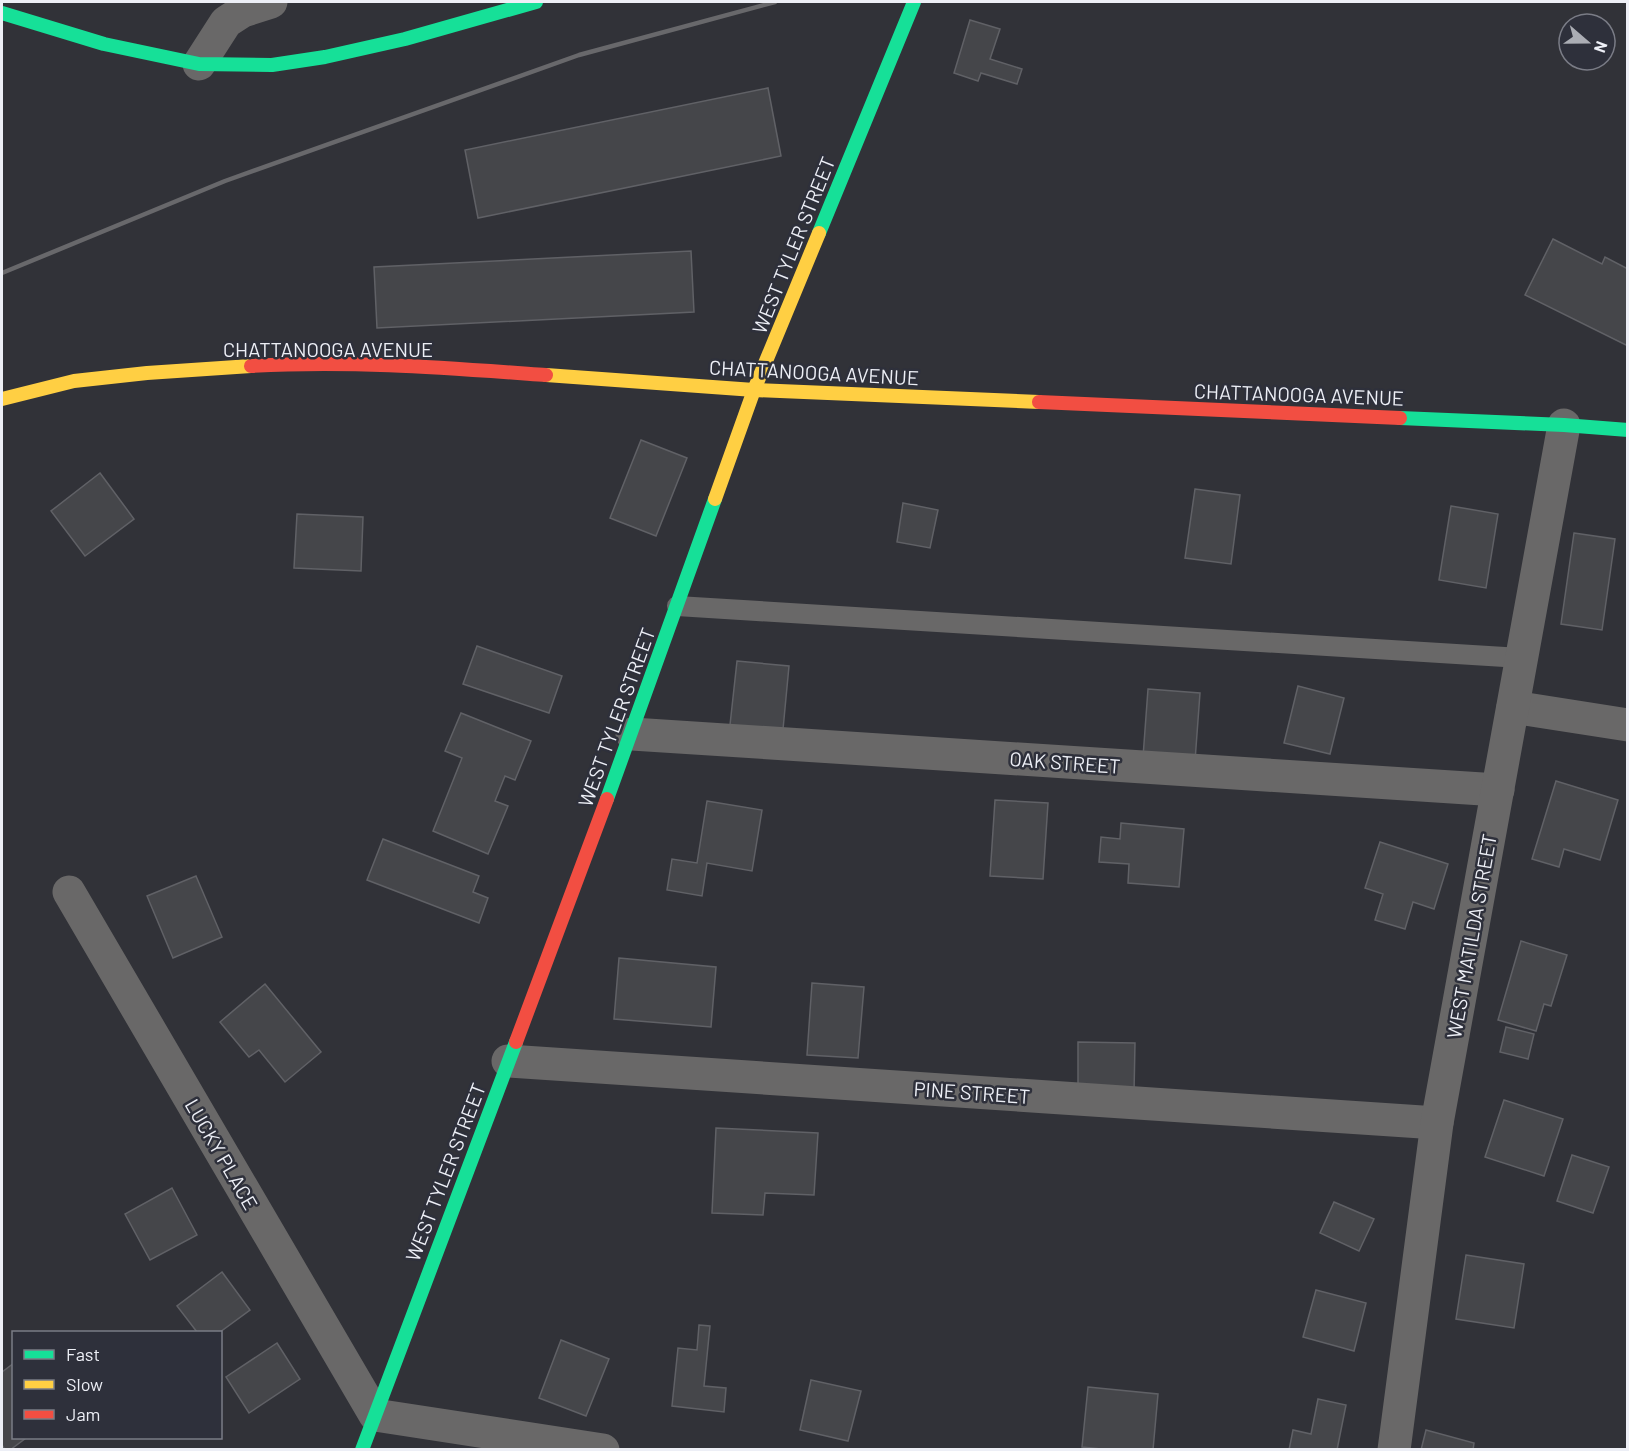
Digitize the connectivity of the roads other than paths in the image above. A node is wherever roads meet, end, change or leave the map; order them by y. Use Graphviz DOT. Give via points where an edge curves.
graph roads {
  1 [pos="271,2"];
  2 [pos="536,2"];
  3 [pos="914,2"];
  4 [pos="2,13"];
  5 [pos="199,64"];
  6 [pos="754,390"];
  7 [pos="2,399"];
  8 [pos="1564,424"];
  9 [pos="1628,430"];
  10 [pos="677,606"];
  11 [pos="1521,658"];
  12 [pos="1513,707"];
  13 [pos="1628,725"];
  14 [pos="632,734"];
  15 [pos="1498,790"];
  16 [pos="69,892"];
  17 [pos="508,1061"];
  18 [pos="1437,1123"];
  19 [pos="375,1415"];
  20 [pos="362,1449"];
  21 [pos="603,1449"];
  22 [pos="1394,1449"];
  1 -- 5 [label="street" via="243,11 226,22"];
  2 -- 5 [label="street" via="325,57 272,66"];
  3 -- 6 [label="street, WEST TYLER STREET"];
  4 -- 5 [label="street" via="104,44"];
  6 -- 7 [label="street, CHATTANOOGA AVENUE" via="437,367 290,364 74,381"];
  6 -- 8 [label="street, CHATTANOOGA AVENUE"];
  6 -- 10 [label="street, WEST TYLER STREET"];
  8 -- 9 [label="street, CHATTANOOGA AVENUE"];
  8 -- 11 [label="street, WEST MATILDA STREET"];
  10 -- 11 [label="lane"];
  10 -- 14 [label="street, WEST TYLER STREET"];
  11 -- 12 [label="street, WEST MATILDA STREET"];
  12 -- 13 [label="street"];
  12 -- 15 [label="street, WEST MATILDA STREET"];
  14 -- 15 [label="street, OAK STREET"];
  14 -- 17 [label="street, WEST TYLER STREET"];
  15 -- 18 [label="street, WEST MATILDA STREET"];
  16 -- 19 [label="street, LUCKY PLACE"];
  17 -- 18 [label="street, PINE STREET"];
  17 -- 19 [label="street, WEST TYLER STREET"];
  18 -- 22 [label="street, WEST MATILDA STREET"];
  19 -- 20 [label="street, WEST TYLER STREET"];
  19 -- 21 [label="street"];
}
